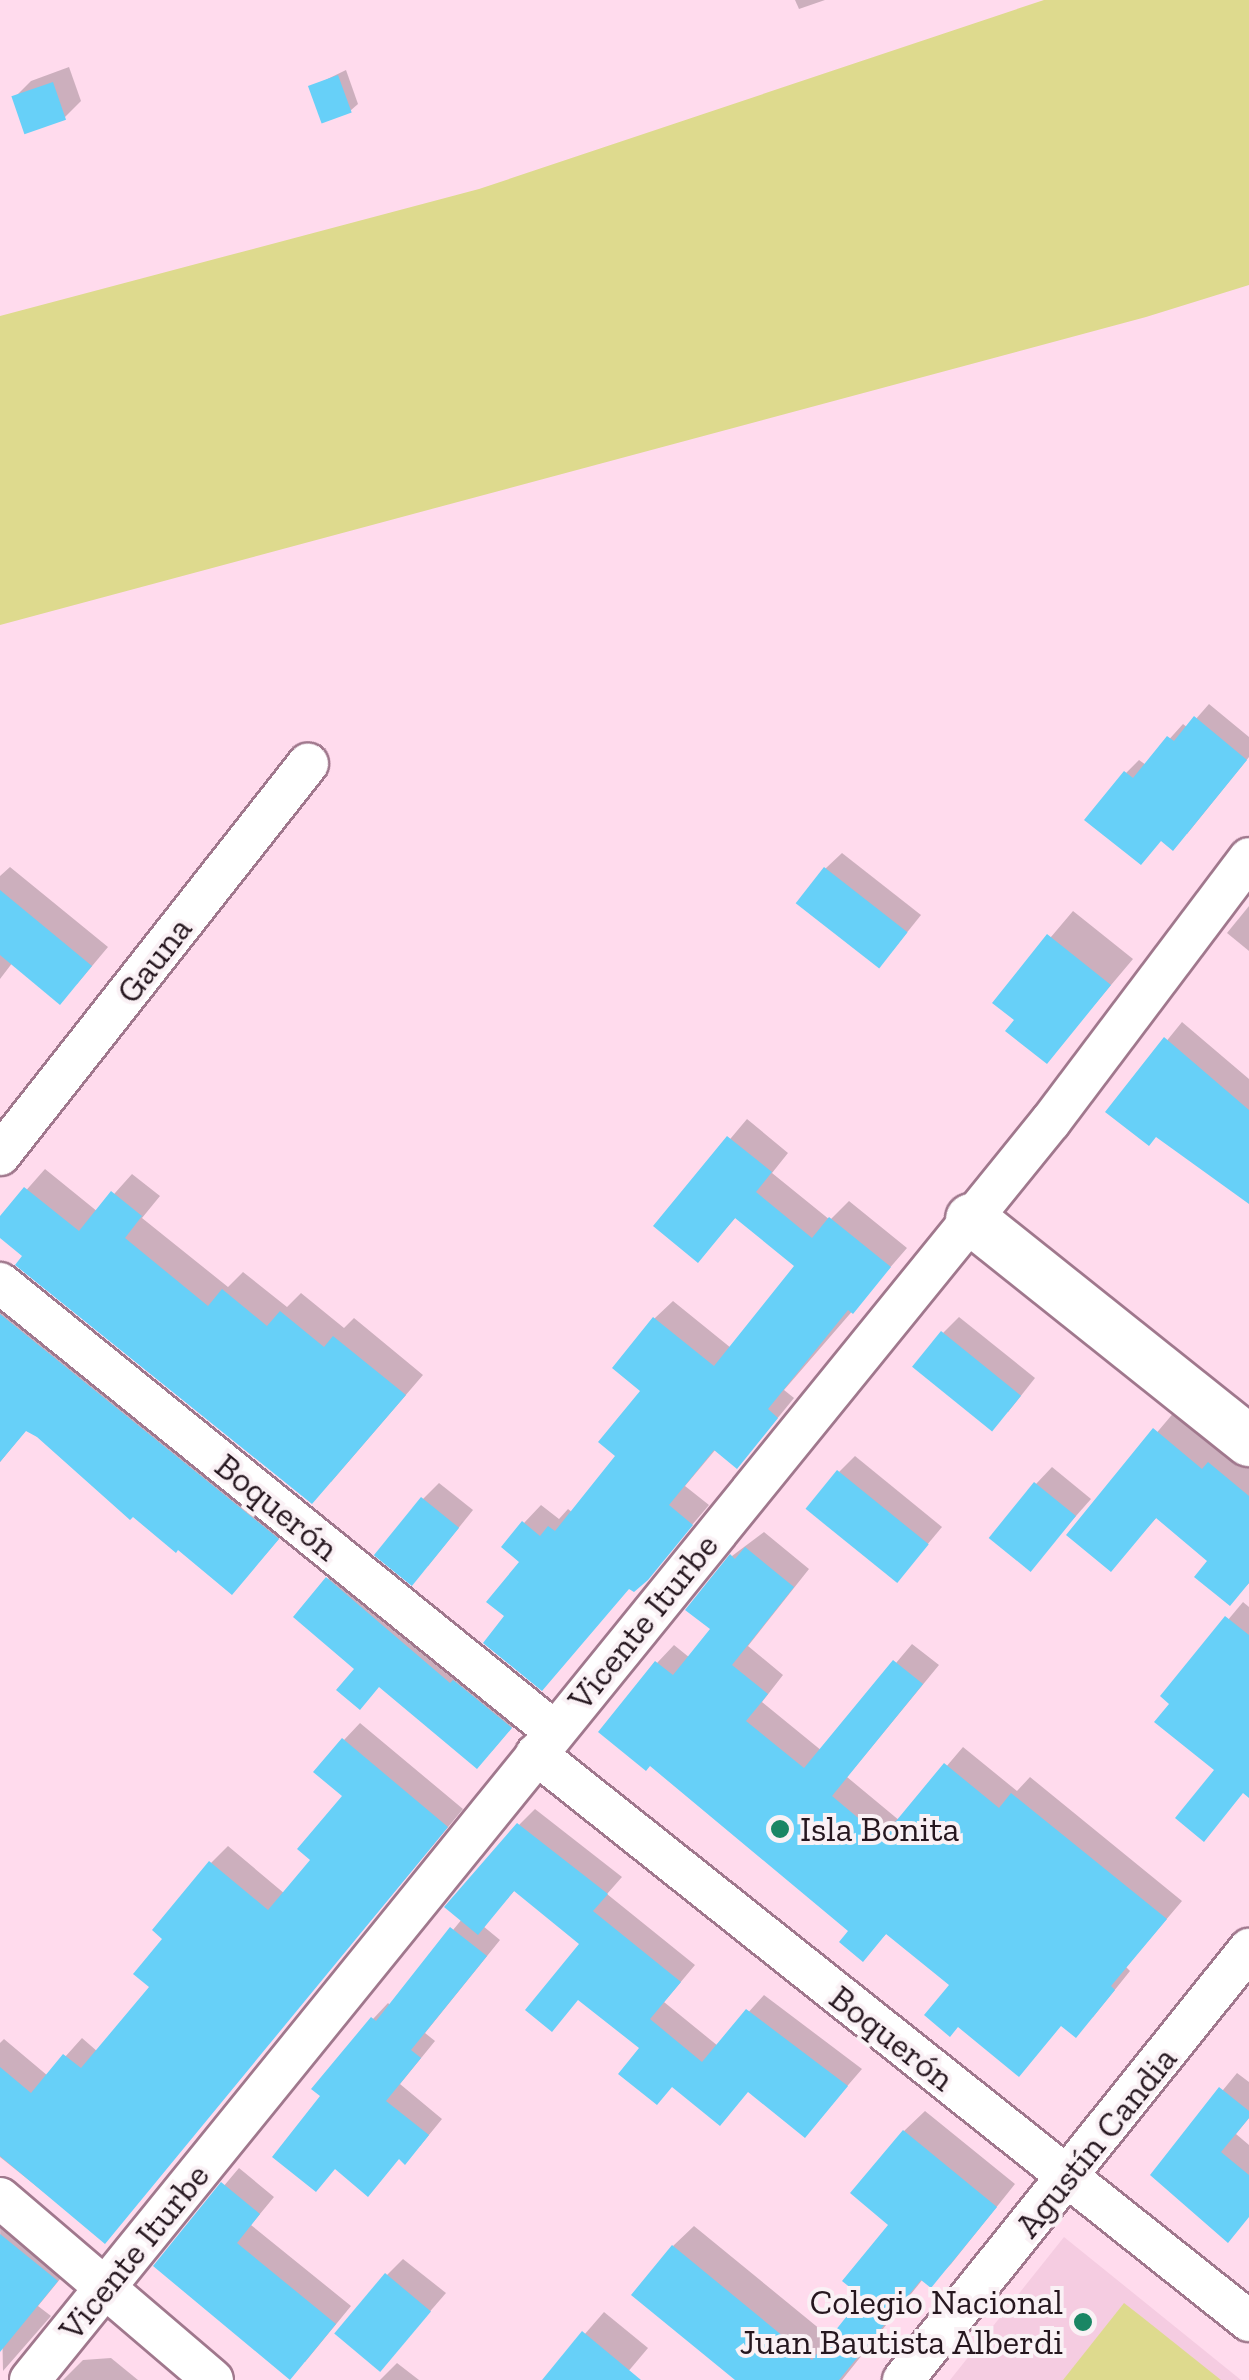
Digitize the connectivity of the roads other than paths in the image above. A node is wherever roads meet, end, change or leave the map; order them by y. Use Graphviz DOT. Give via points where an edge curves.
graph roads {
  1 [pos="308,764"];
  2 [pos="1249,858"];
  3 [pos="0,1155"];
  4 [pos="971,1219"];
  5 [pos="0,1284"];
  6 [pos="1249,1441"];
  7 [pos="545,1743"];
  8 [pos="1249,1949"];
  9 [pos="1068,2178"];
  10 [pos="0,2198"];
  11 [pos="106,2288"];
  12 [pos="1249,2321"];
  13 [pos="30,2380"];
  14 [pos="214,2380"];
  15 [pos="903,2380"];
  1 -- 3 [label="street, Gauna"];
  2 -- 4 [label="street, Vicente Iturbe"];
  4 -- 6 [label="street"];
  4 -- 7 [label="street, Vicente Iturbe"];
  5 -- 7 [label="street, Boquerón"];
  7 -- 9 [label="street, Boquerón"];
  7 -- 11 [label="street, Vicente Iturbe"];
  8 -- 9 [label="street, Agustín Candia"];
  9 -- 12 [label="street, Boquerón"];
  9 -- 15 [label="street, Agustín Candia"];
  10 -- 11 [label="street"];
  11 -- 13 [label="street, Vicente Iturbe"];
  11 -- 14 [label="street"];
}
